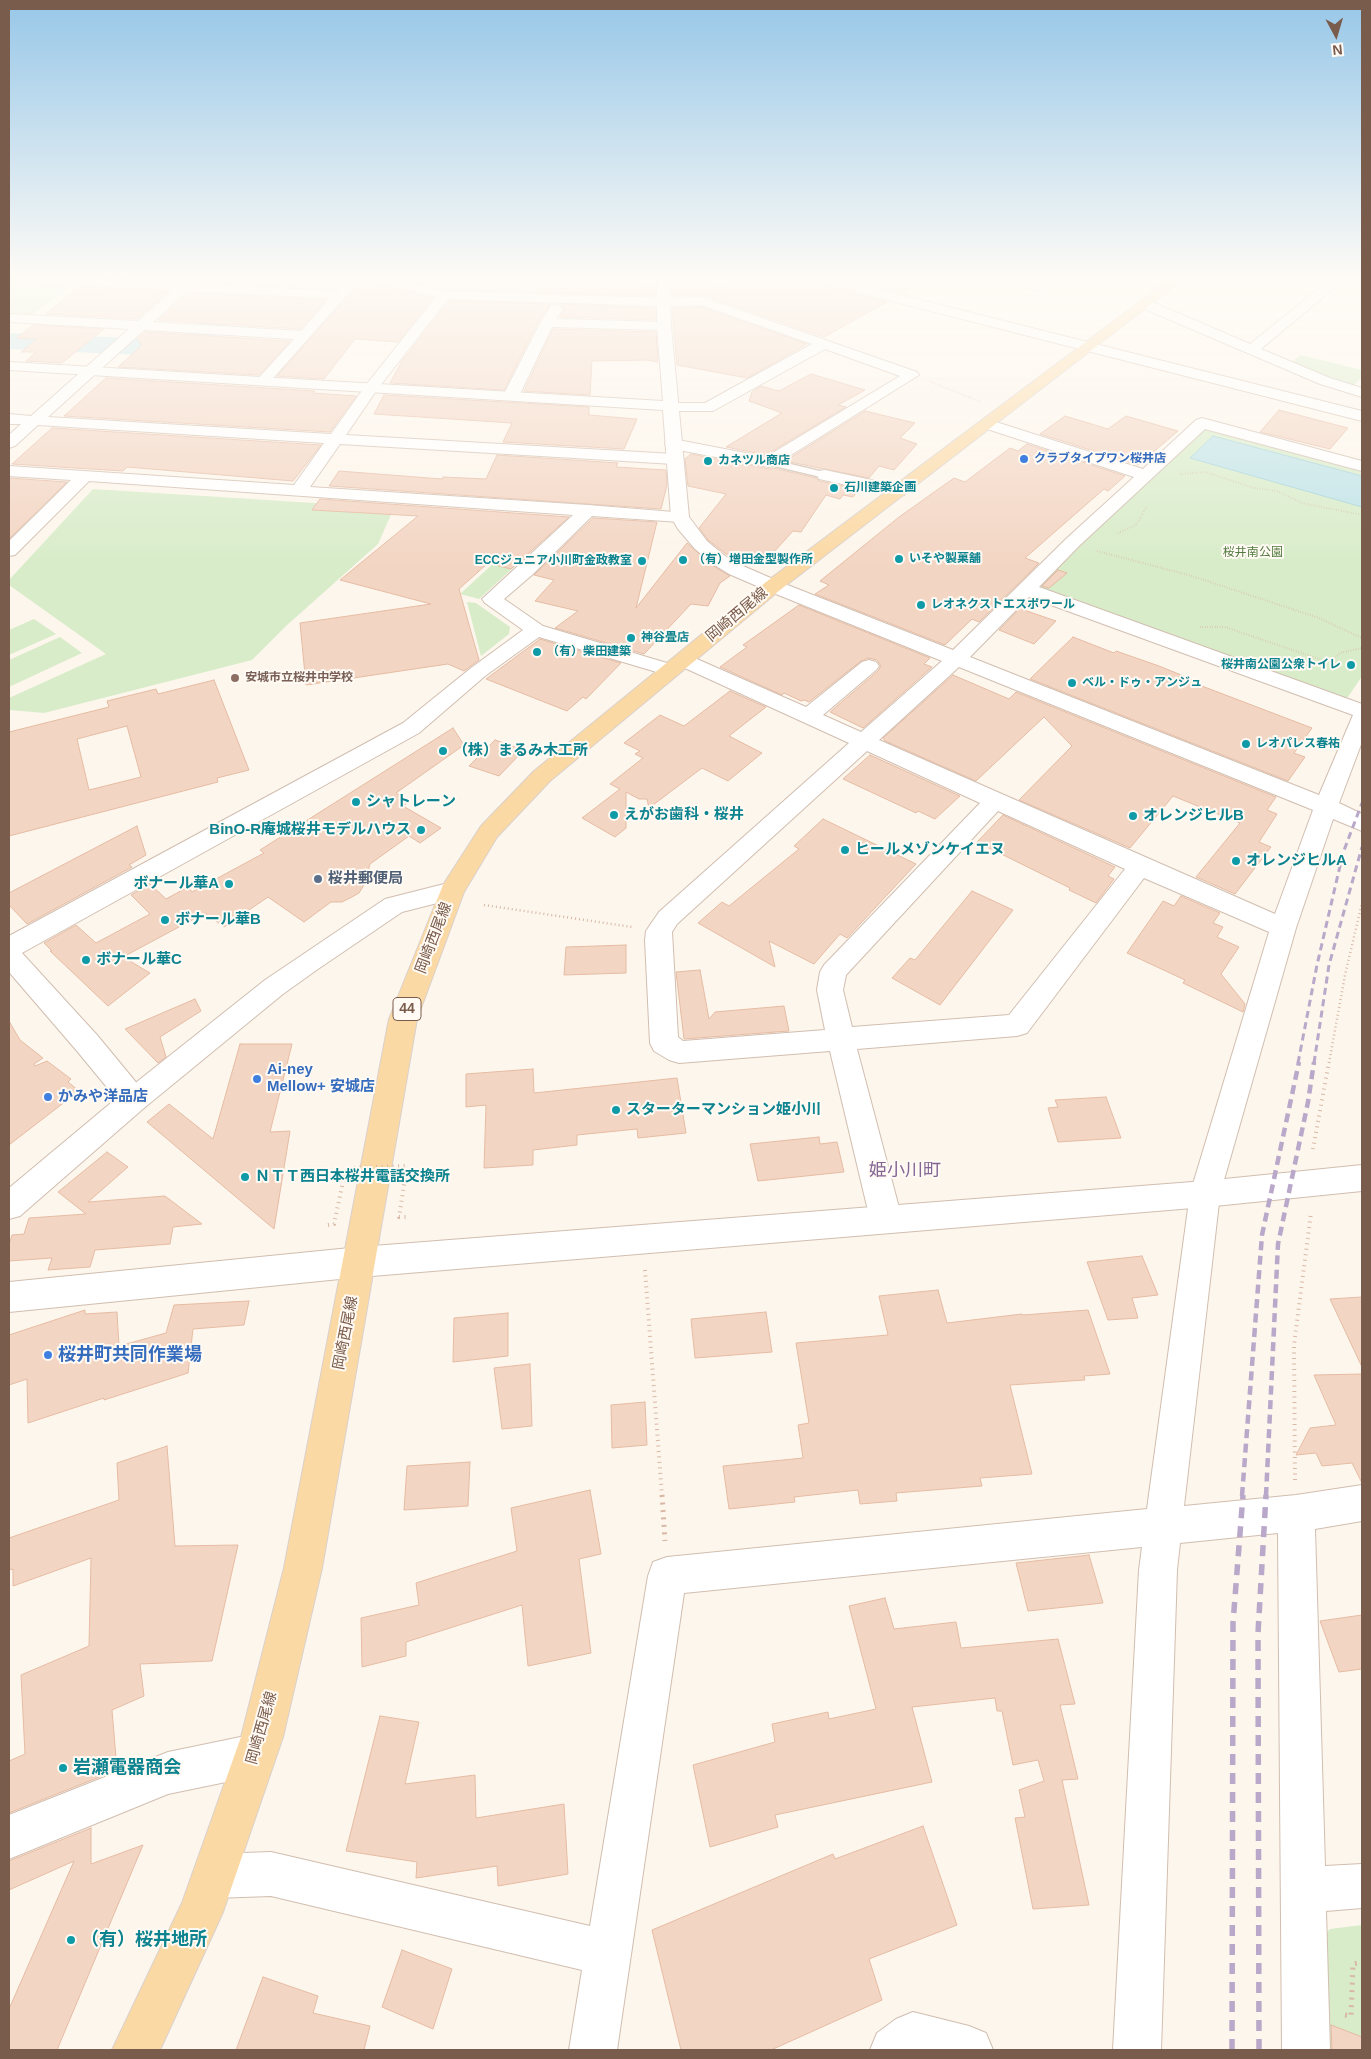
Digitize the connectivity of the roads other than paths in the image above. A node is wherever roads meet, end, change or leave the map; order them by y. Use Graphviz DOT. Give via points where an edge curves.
graph roads {
  1 [pos="85,374"];
  2 [pos="142,374"];
  3 [pos="269,374"];
  4 [pos="383,374"];
  5 [pos="523,374"];
  6 [pos="668,374"];
  7 [pos="769,374"];
  8 [pos="909,374"];
  9 [pos="1048,374"];
  10 [pos="1196,374"];
  11 [pos="1308,374"];
  12 [pos="263,381"];
  13 [pos="372,388"];
  14 [pos="1362,393"];
  15 [pos="511,396"];
  16 [pos="671,406"];
  17 [pos="987,415"];
  18 [pos="1362,416"];
  19 [pos="9,419"];
  20 [pos="35,421"];
  21 [pos="335,438"];
  22 [pos="9,443"];
  23 [pos="674,452"];
  24 [pos="769,462"];
  25 [pos="1362,466"];
  26 [pos="9,471"];
  27 [pos="826,475"];
  28 [pos="1146,475"];
  29 [pos="85,476"];
  30 [pos="299,490"];
  31 [pos="898,491"];
  32 [pos="588,510"];
  33 [pos="680,517"];
  34 [pos="9,552"];
  35 [pos="773,586"];
  36 [pos="1026,589"];
  37 [pos="536,630"];
  38 [pos="957,658"];
  39 [pos="677,665"];
  40 [pos="869,666"];
  41 [pos="1362,711"];
  42 [pos="809,716"];
  43 [pos="1362,717"];
  44 [pos="864,741"];
  45 [pos="996,800"];
  46 [pos="1326,806"];
  47 [pos="1362,823"];
  48 [pos="1140,866"];
  49 [pos="452,891"];
  50 [pos="1283,928"];
  51 [pos="9,948"];
  52 [pos="9,956"];
  53 [pos="841,1040"];
  54 [pos="134,1100"];
  55 [pos="1362,1178"];
  56 [pos="1205,1194"];
  57 [pos="9,1206"];
  58 [pos="886,1219"];
  59 [pos="360,1262"];
  60 [pos="9,1297"];
  61 [pos="1362,1503"];
  62 [pos="1296,1513"];
  63 [pos="1164,1526"];
  64 [pos="255,1755"];
  65 [pos="9,1837"];
  66 [pos="214,1876"];
  67 [pos="1362,1886"];
  68 [pos="1303,1890"];
  69 [pos="608,1953"];
  70 [pos="136,2050"];
  71 [pos="593,2050"];
  72 [pos="894,2050"];
  73 [pos="970,2050"];
  74 [pos="1137,2050"];
  75 [pos="1306,2050"];
  1 -- 20 [label="street"];
  2 -- 12 [label="street"];
  3 -- 12 [label="street"];
  4 -- 13 [label="street"];
  5 -- 15 [label="street"];
  6 -- 16 [label="street"];
  7 -- 16 [label="street" via="708,408"];
  8 -- 24 [label="street" via="912,375"];
  9 -- 17 [label="main road, 岡崎西尾線 / 44"];
  10 -- 18 [label="street"];
  11 -- 14 [label="street"];
  12 -- 13 [label="street"];
  13 -- 15 [label="street"];
  13 -- 21 [label="street"];
  15 -- 16 [label="street"];
  16 -- 23 [label="street"];
  17 -- 28 [label="street"];
  17 -- 31 [label="main road, 岡崎西尾線 / 44"];
  19 -- 20 [label="street"];
  20 -- 21 [label="street"];
  20 -- 22 [label="street"];
  21 -- 23 [label="street"];
  21 -- 30 [label="street"];
  23 -- 24 [label="street"];
  23 -- 33 [label="street"];
  24 -- 27 [label="lane"];
  25 -- 28 [label="street" via="1202,423"];
  26 -- 29 [label="street"];
  27 -- 31 [label="street"];
  28 -- 36 [label="street"];
  29 -- 30 [label="street"];
  29 -- 34 [label="street"];
  30 -- 32 [label="street"];
  31 -- 35 [label="main road, 岡崎西尾線 / 44"];
  32 -- 33 [label="street"];
  32 -- 37 [label="street" via="492,599"];
  33 -- 35 [label="street" via="700,546 736,570"];
  35 -- 38 [label="street"];
  35 -- 39 [label="main road, 岡崎西尾線 / 44"];
  36 -- 38 [label="street"];
  36 -- 41 [label="street"];
  37 -- 39 [label="street"];
  37 -- 51 [label="street" via="478,672 411,728"];
  38 -- 44 [label="street"];
  38 -- 46 [label="street"];
  39 -- 42 [label="street"];
  39 -- 49 [label="main road, 岡崎西尾線 / 44" via="542,776 489,832"];
  40 -- 42 [label="street"];
  42 -- 44 [label="street"];
  43 -- 46 [label="street"];
  44 -- 45 [label="street"];
  44 -- 53 [label="street" via="668,918 659,931 664,1043 679,1052"];
  45 -- 48 [label="street"];
  45 -- 53 [label="street" via="833,972 830,990"];
  46 -- 47 [label="street"];
  46 -- 50 [label="street"];
  48 -- 50 [label="street"];
  48 -- 53 [label="street" via="1017,1025"];
  49 -- 54 [label="street" via="394,905 274,987"];
  49 -- 59 [label="main road, 岡崎西尾線 / 44" via="403,1019"];
  50 -- 56 [label="street"];
  52 -- 54 [label="street"];
  53 -- 58 [label="street"];
  54 -- 57 [label="street"];
  55 -- 56 [label="street"];
  56 -- 58 [label="street"];
  56 -- 63 [label="street"];
  58 -- 59 [label="street"];
  59 -- 60 [label="street"];
  59 -- 64 [label="main road, 岡崎西尾線 / 44" via="302,1568"];
  61 -- 62 [label="street"];
  62 -- 63 [label="street"];
  62 -- 68 [label="street"];
  63 -- 69 [label="street" via="667,1576"];
  63 -- 74 [label="street" via="1158,1570"];
  64 -- 65 [label="street" via="168,1773"];
  64 -- 66 [label="main road, 岡崎西尾線 / 44"];
  66 -- 69 [label="street" via="271,1874"];
  66 -- 70 [label="main road, 岡崎西尾線 / 44" via="201,1912"];
  67 -- 68 [label="street"];
  68 -- 75 [label="street"];
  69 -- 71 [label="street"];
  72 -- 73 [label="street" via="913,2036"];
}
